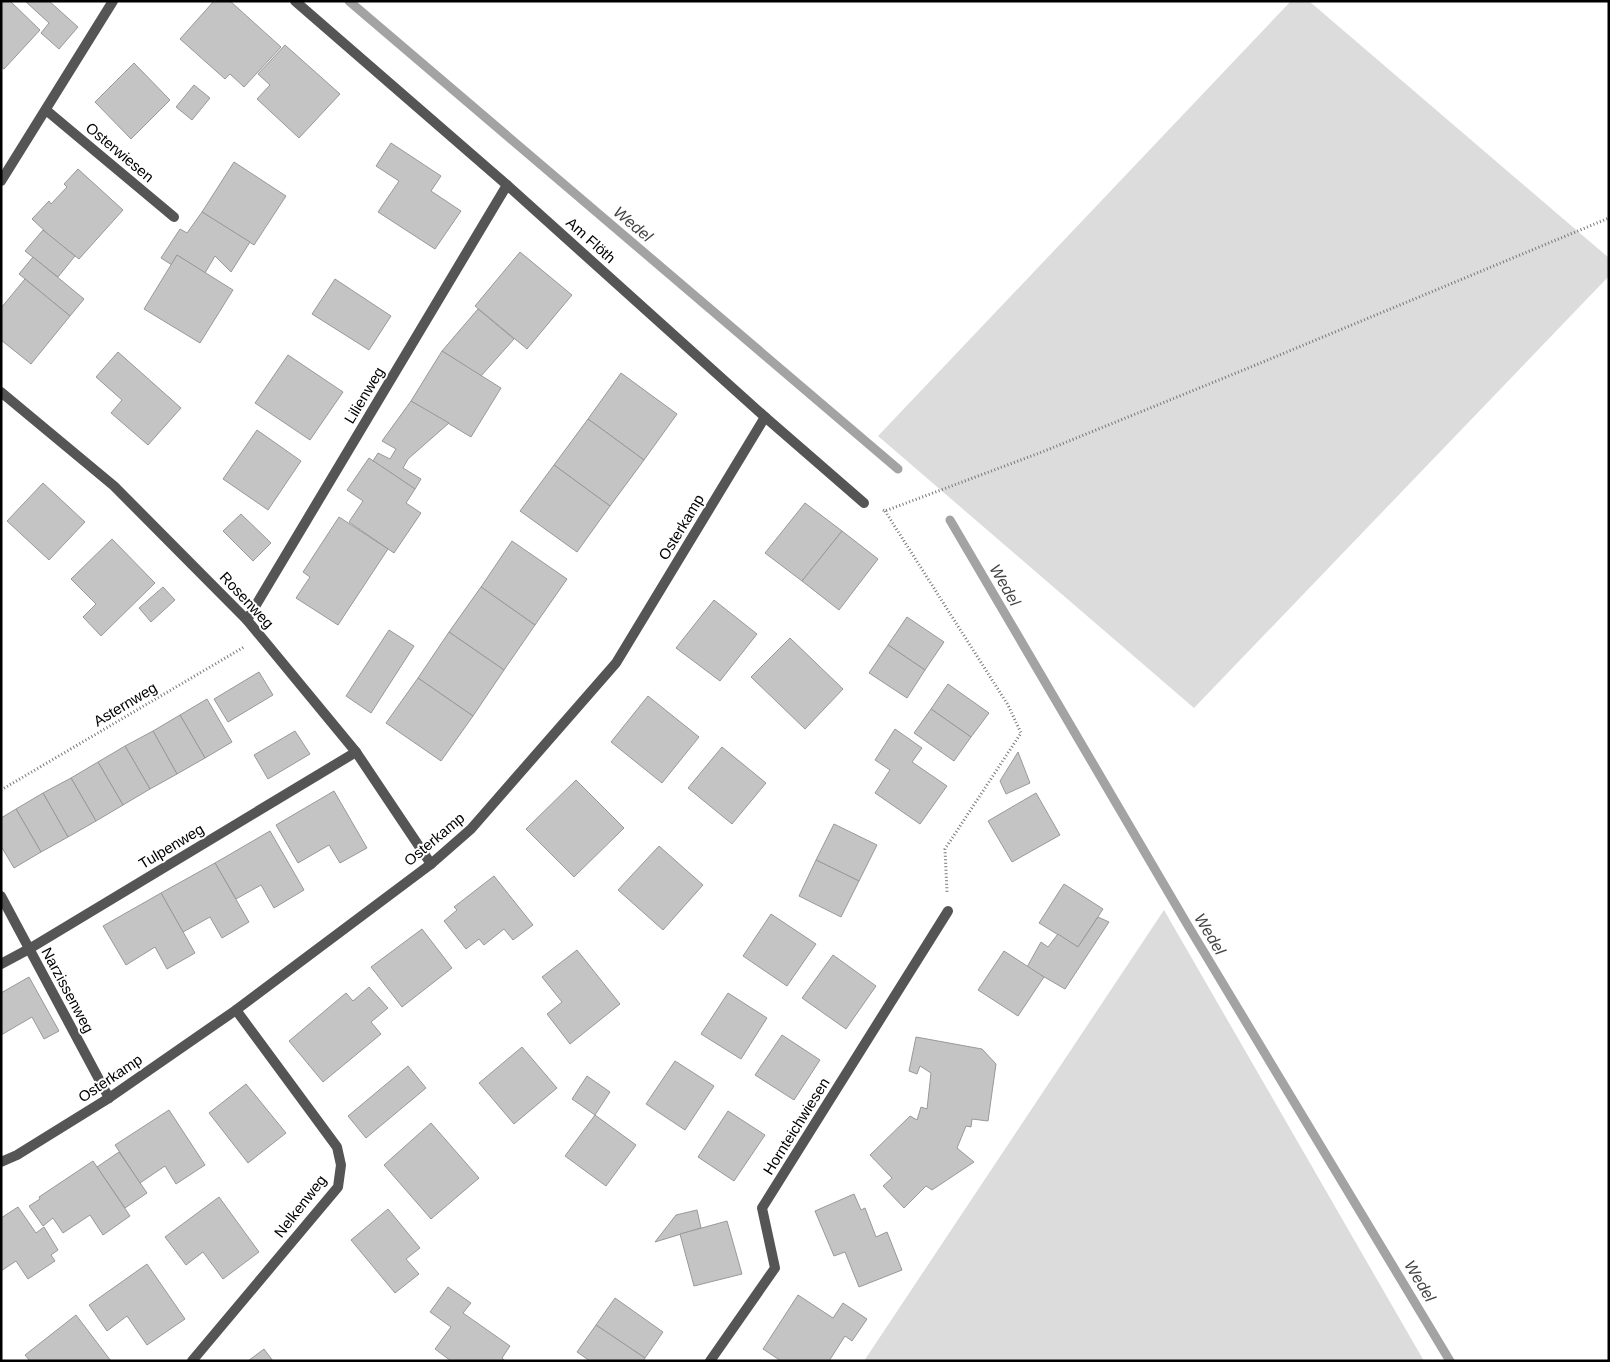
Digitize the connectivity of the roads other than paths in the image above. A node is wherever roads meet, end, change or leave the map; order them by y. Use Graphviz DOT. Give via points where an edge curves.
graph roads {
  1 [pos="113,1"];
  2 [pos="295,1"];
  3 [pos="46,110"];
  4 [pos="1,181"];
  5 [pos="507,185"];
  6 [pos="174,217"];
  7 [pos="1,392"];
  8 [pos="766,418"];
  9 [pos="864,503"];
  10 [pos="247,620"];
  11 [pos="356,752"];
  12 [pos="431,864"];
  13 [pos="1,896"];
  14 [pos="948,911"];
  15 [pos="29,949"];
  16 [pos="1,964"];
  17 [pos="236,1010"];
  18 [pos="109,1098"];
  19 [pos="1,1162"];
  20 [pos="192,1361"];
  21 [pos="710,1361"];
  1 -- 3 [label="street"];
  2 -- 5 [label="street, Am Flöth"];
  3 -- 4 [label="street"];
  3 -- 6 [label="street, Osterwiesen"];
  5 -- 8 [label="street, Am Flöth"];
  5 -- 10 [label="street, Lilienweg"];
  7 -- 10 [label="street, Rosenweg" via="114,486"];
  8 -- 9 [label="street, Am Flöth"];
  8 -- 12 [label="street, Osterkamp" via="616,662 471,829"];
  10 -- 11 [label="street, Rosenweg"];
  11 -- 12 [label="street, Rosenweg"];
  11 -- 15 [label="street, Tulpenweg"];
  12 -- 17 [label="street, Osterkamp"];
  13 -- 15 [label="street, Narzissenweg"];
  14 -- 21 [label="street, Hornteichwiesen" via="762,1208 775,1268"];
  15 -- 16 [label="street, Tulpenweg"];
  15 -- 18 [label="street, Narzissenweg"];
  17 -- 18 [label="street, Osterkamp"];
  17 -- 20 [label="street, Nelkenweg" via="337,1147 342,1166 338,1187"];
  18 -- 19 [label="street, Osterkamp"];
}
